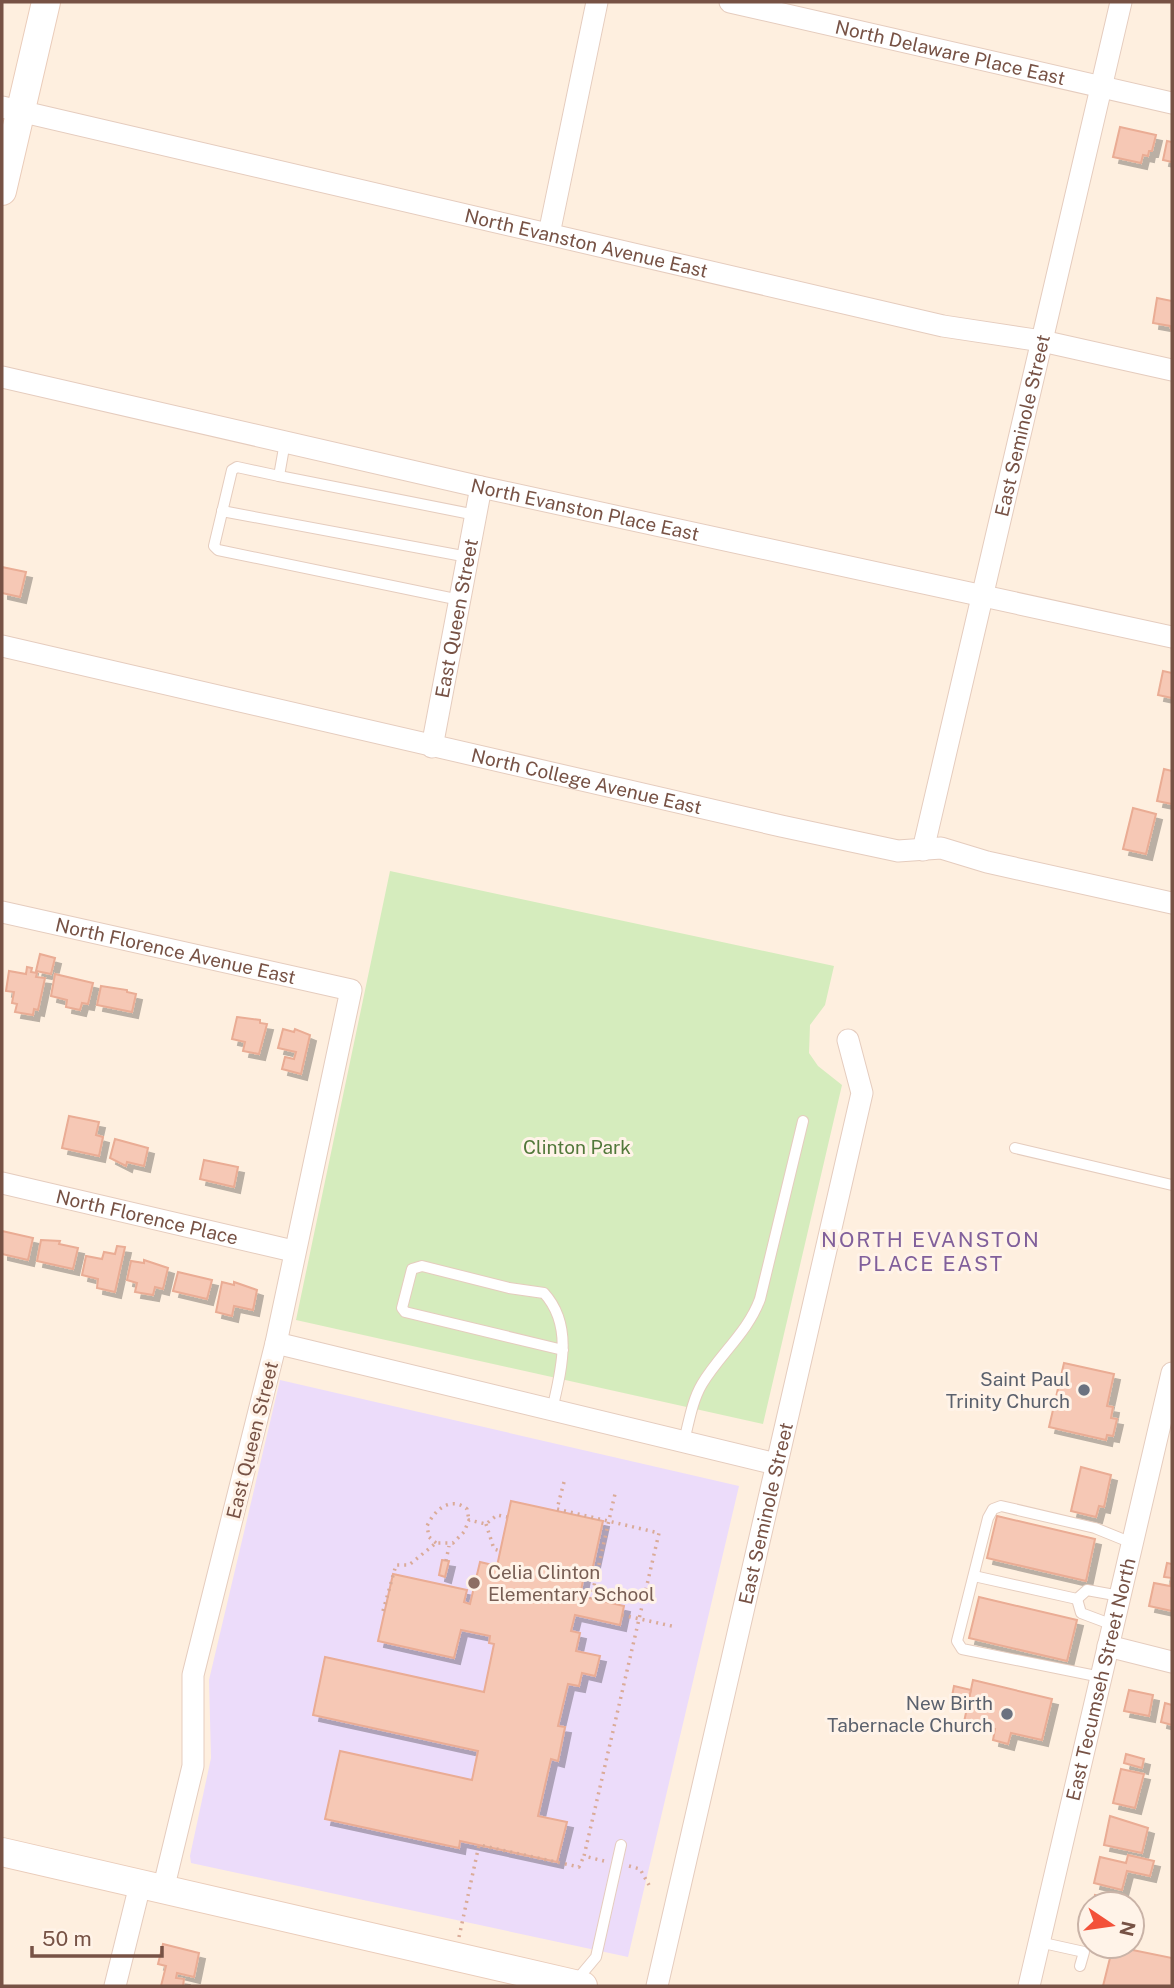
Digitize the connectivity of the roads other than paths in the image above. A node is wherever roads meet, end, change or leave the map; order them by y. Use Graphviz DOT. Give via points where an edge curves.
graph roads {
  1 [pos="46,2"];
  2 [pos="597,2"];
  3 [pos="730,2"];
  4 [pos="1121,2"];
  5 [pos="1103,87"];
  6 [pos="1172,103"];
  7 [pos="11,109"];
  8 [pos="2,191"];
  9 [pos="549,234"];
  10 [pos="1042,341"];
  11 [pos="1172,370"];
  12 [pos="2,377"];
  13 [pos="285,442"];
  14 [pos="279,476"];
  15 [pos="481,487"];
  16 [pos="222,511"];
  17 [pos="476,515"];
  18 [pos="468,557"];
  19 [pos="980,597"];
  20 [pos="460,600"];
  21 [pos="1172,638"];
  22 [pos="2,646"];
  23 [pos="432,747"];
  24 [pos="923,850"];
  25 [pos="1172,903"];
  26 [pos="2,912"];
  27 [pos="351,990"];
  28 [pos="848,1040"];
  29 [pos="803,1121"];
  30 [pos="1015,1148"];
  31 [pos="2,1183"];
  32 [pos="1172,1185"];
  33 [pos="293,1251"];
  34 [pos="276,1343"];
  35 [pos="563,1350"];
  36 [pos="1172,1373"];
  37 [pos="552,1409"];
  38 [pos="1167,1416"];
  39 [pos="684,1441"];
  40 [pos="776,1464"];
  41 [pos="1132,1543"];
  42 [pos="974,1576"];
  43 [pos="1120,1596"];
  44 [pos="1077,1599"];
  45 [pos="1113,1625"];
  46 [pos="1108,1646"];
  47 [pos="1172,1662"];
  48 [pos="1101,1677"];
  49 [pos="621,1844"];
  50 [pos="2,1852"];
  51 [pos="152,1887"];
  52 [pos="1039,1942"];
  53 [pos="1080,1966"];
  54 [pos="578,1985"];
  55 [pos="115,1986"];
  56 [pos="657,1986"];
  57 [pos="1029,1986"];
  1 -- 7 [label="main road"];
  2 -- 9 [label="street"];
  3 -- 5 [label="street, North Delaware Place East"];
  4 -- 5 [label="street, East Seminole Street"];
  5 -- 6 [label="street, North Delaware Place East"];
  5 -- 10 [label="street, East Seminole Street"];
  7 -- 8 [label="main road"];
  7 -- 9 [label="street, North Evanston Avenue East"];
  9 -- 10 [label="street, North Evanston Avenue East" via="943,326"];
  10 -- 11 [label="street, North Evanston Avenue East"];
  10 -- 19 [label="street, East Seminole Street"];
  12 -- 13 [label="street, North Evanston Place East"];
  13 -- 14 [label="lane"];
  13 -- 15 [label="street, North Evanston Place East"];
  14 -- 16 [label="lane" via="237,467 232,470"];
  14 -- 17 [label="lane"];
  15 -- 17 [label="street, East Queen Street"];
  15 -- 19 [label="street, North Evanston Place East"];
  16 -- 18 [label="lane"];
  16 -- 20 [label="lane" via="214,546 218,550"];
  17 -- 18 [label="street, East Queen Street"];
  18 -- 20 [label="street, East Queen Street"];
  19 -- 21 [label="street, North Evanston Place East"];
  19 -- 24 [label="street, East Seminole Street"];
  20 -- 23 [label="street, East Queen Street"];
  22 -- 23 [label="street, North College Avenue East"];
  23 -- 24 [label="street, North College Avenue East" via="898,851"];
  24 -- 25 [label="street, North College Avenue East" via="941,848"];
  26 -- 27 [label="street, North Florence Avenue East"];
  27 -- 33 [label="street, East Queen Street"];
  28 -- 40 [label="street, East Seminole Street" via="862,1093"];
  29 -- 39 [label="lane" via="753,1318 703,1382"];
  30 -- 32 [label="lane"];
  31 -- 33 [label="street, North Florence Place"];
  33 -- 34 [label="street, East Queen Street"];
  34 -- 37 [label="street"];
  34 -- 51 [label="street, East Queen Street" via="193,1675 194,1766"];
  35 -- 35 [label="lane" via="554,1304 544,1293 422,1266 412,1269 402,1308 405,1312"];
  35 -- 37 [label="lane"];
  36 -- 38 [label="street, East Tecumseh Street North"];
  37 -- 39 [label="street"];
  38 -- 41 [label="street, East Tecumseh Street North"];
  39 -- 40 [label="street"];
  40 -- 56 [label="street, East Seminole Street"];
  41 -- 42 [label="lane" via="1094,1528 1001,1506 988,1518"];
  41 -- 43 [label="street, East Tecumseh Street North"];
  42 -- 44 [label="lane"];
  42 -- 48 [label="lane" via="957,1641 962,1649"];
  43 -- 44 [label="lane" via="1087,1590"];
  43 -- 45 [label="street, East Tecumseh Street North"];
  44 -- 45 [label="lane" via="1081,1613"];
  45 -- 46 [label="street, East Tecumseh Street North"];
  46 -- 47 [label="street"];
  46 -- 48 [label="street, East Tecumseh Street North"];
  48 -- 52 [label="street, East Tecumseh Street North"];
  49 -- 54 [label="lane" via="596,1956"];
  50 -- 51 [label="main road"];
  51 -- 54 [label="main road"];
  51 -- 55 [label="street, East Queen Street"];
  52 -- 53 [label="lane" via="1084,1952"];
  52 -- 57 [label="street, East Tecumseh Street North"];
}
